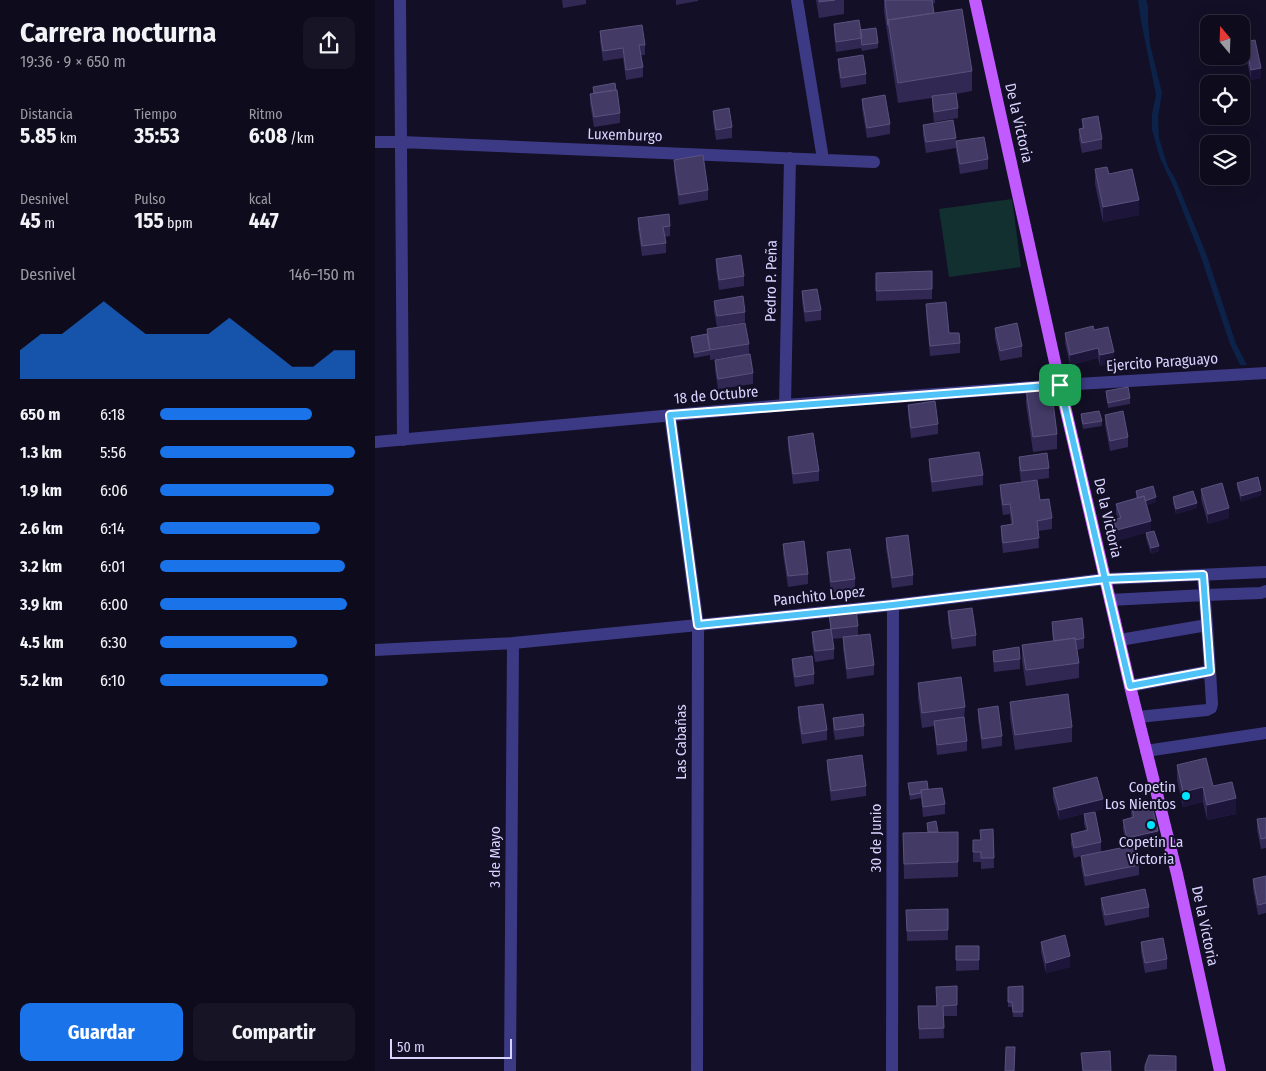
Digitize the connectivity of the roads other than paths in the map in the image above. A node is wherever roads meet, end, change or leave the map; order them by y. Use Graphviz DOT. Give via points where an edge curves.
graph roads {
  1 [pos="400,0"];
  2 [pos="797,0"];
  3 [pos="975,0"];
  4 [pos="375,142"];
  5 [pos="401,142"];
  6 [pos="790,158"];
  7 [pos="823,159"];
  8 [pos="874,162"];
  9 [pos="1266,373"];
  10 [pos="1060,385"];
  11 [pos="785,405"];
  12 [pos="670,415"];
  13 [pos="403,440"];
  14 [pos="375,442"];
  15 [pos="1266,572"];
  16 [pos="1203,575"];
  17 [pos="1105,579"];
  18 [pos="1266,590"];
  19 [pos="1205,595"];
  20 [pos="1110,600"];
  21 [pos="893,605"];
  22 [pos="698,625"];
  23 [pos="1207,625"];
  24 [pos="1120,640"];
  25 [pos="513,643"];
  26 [pos="375,650"];
  27 [pos="1210,671"];
  28 [pos="1130,686"];
  29 [pos="1138,716"];
  30 [pos="1266,733"];
  31 [pos="1147,751"];
  32 [pos="510,1071"];
  33 [pos="697,1071"];
  34 [pos="892,1071"];
  35 [pos="1220,1071"];
  1 -- 5 [label="street"];
  2 -- 7 [label="street"];
  3 -- 10 [label="main road, De la Victoria"];
  4 -- 5 [label="street, Luxemburgo"];
  5 -- 6 [label="street, Luxemburgo"];
  5 -- 13 [label="street"];
  6 -- 7 [label="street, Luxemburgo"];
  6 -- 11 [label="street, Pedro P. Peña"];
  7 -- 8 [label="street, Luxemburgo"];
  9 -- 10 [label="street, Ejercito Paraguayo"];
  10 -- 11 [label="street, 18 de Octubre"];
  10 -- 17 [label="main road, De la Victoria"];
  11 -- 12 [label="street, 18 de Octubre"];
  12 -- 13 [label="street, 18 de Octubre"];
  12 -- 22 [label="street, Las Cabañas"];
  13 -- 14 [label="street, 18 de Octubre"];
  15 -- 16 [label="street, Panchito Lopez"];
  16 -- 17 [label="street, Panchito Lopez"];
  16 -- 19 [label="street"];
  17 -- 20 [label="main road, De la Victoria"];
  17 -- 21 [label="street, Panchito Lopez"];
  18 -- 19 [label="street" via="1261,593"];
  19 -- 20 [label="street"];
  19 -- 23 [label="street"];
  20 -- 24 [label="main road, De la Victoria"];
  21 -- 22 [label="street, Panchito Lopez"];
  21 -- 34 [label="street, 30 de Junio"];
  22 -- 25 [label="street, Panchito Lopez"];
  22 -- 33 [label="street, Las Cabañas"];
  23 -- 24 [label="street"];
  23 -- 27 [label="street"];
  24 -- 28 [label="main road, De la Victoria"];
  25 -- 26 [label="street, Panchito Lopez"];
  25 -- 32 [label="street, 3 de Mayo"];
  27 -- 28 [label="street"];
  27 -- 29 [label="street" via="1211,708"];
  28 -- 29 [label="main road, De la Victoria"];
  29 -- 31 [label="main road, De la Victoria"];
  30 -- 31 [label="street"];
  31 -- 35 [label="main road, De la Victoria"];
}
